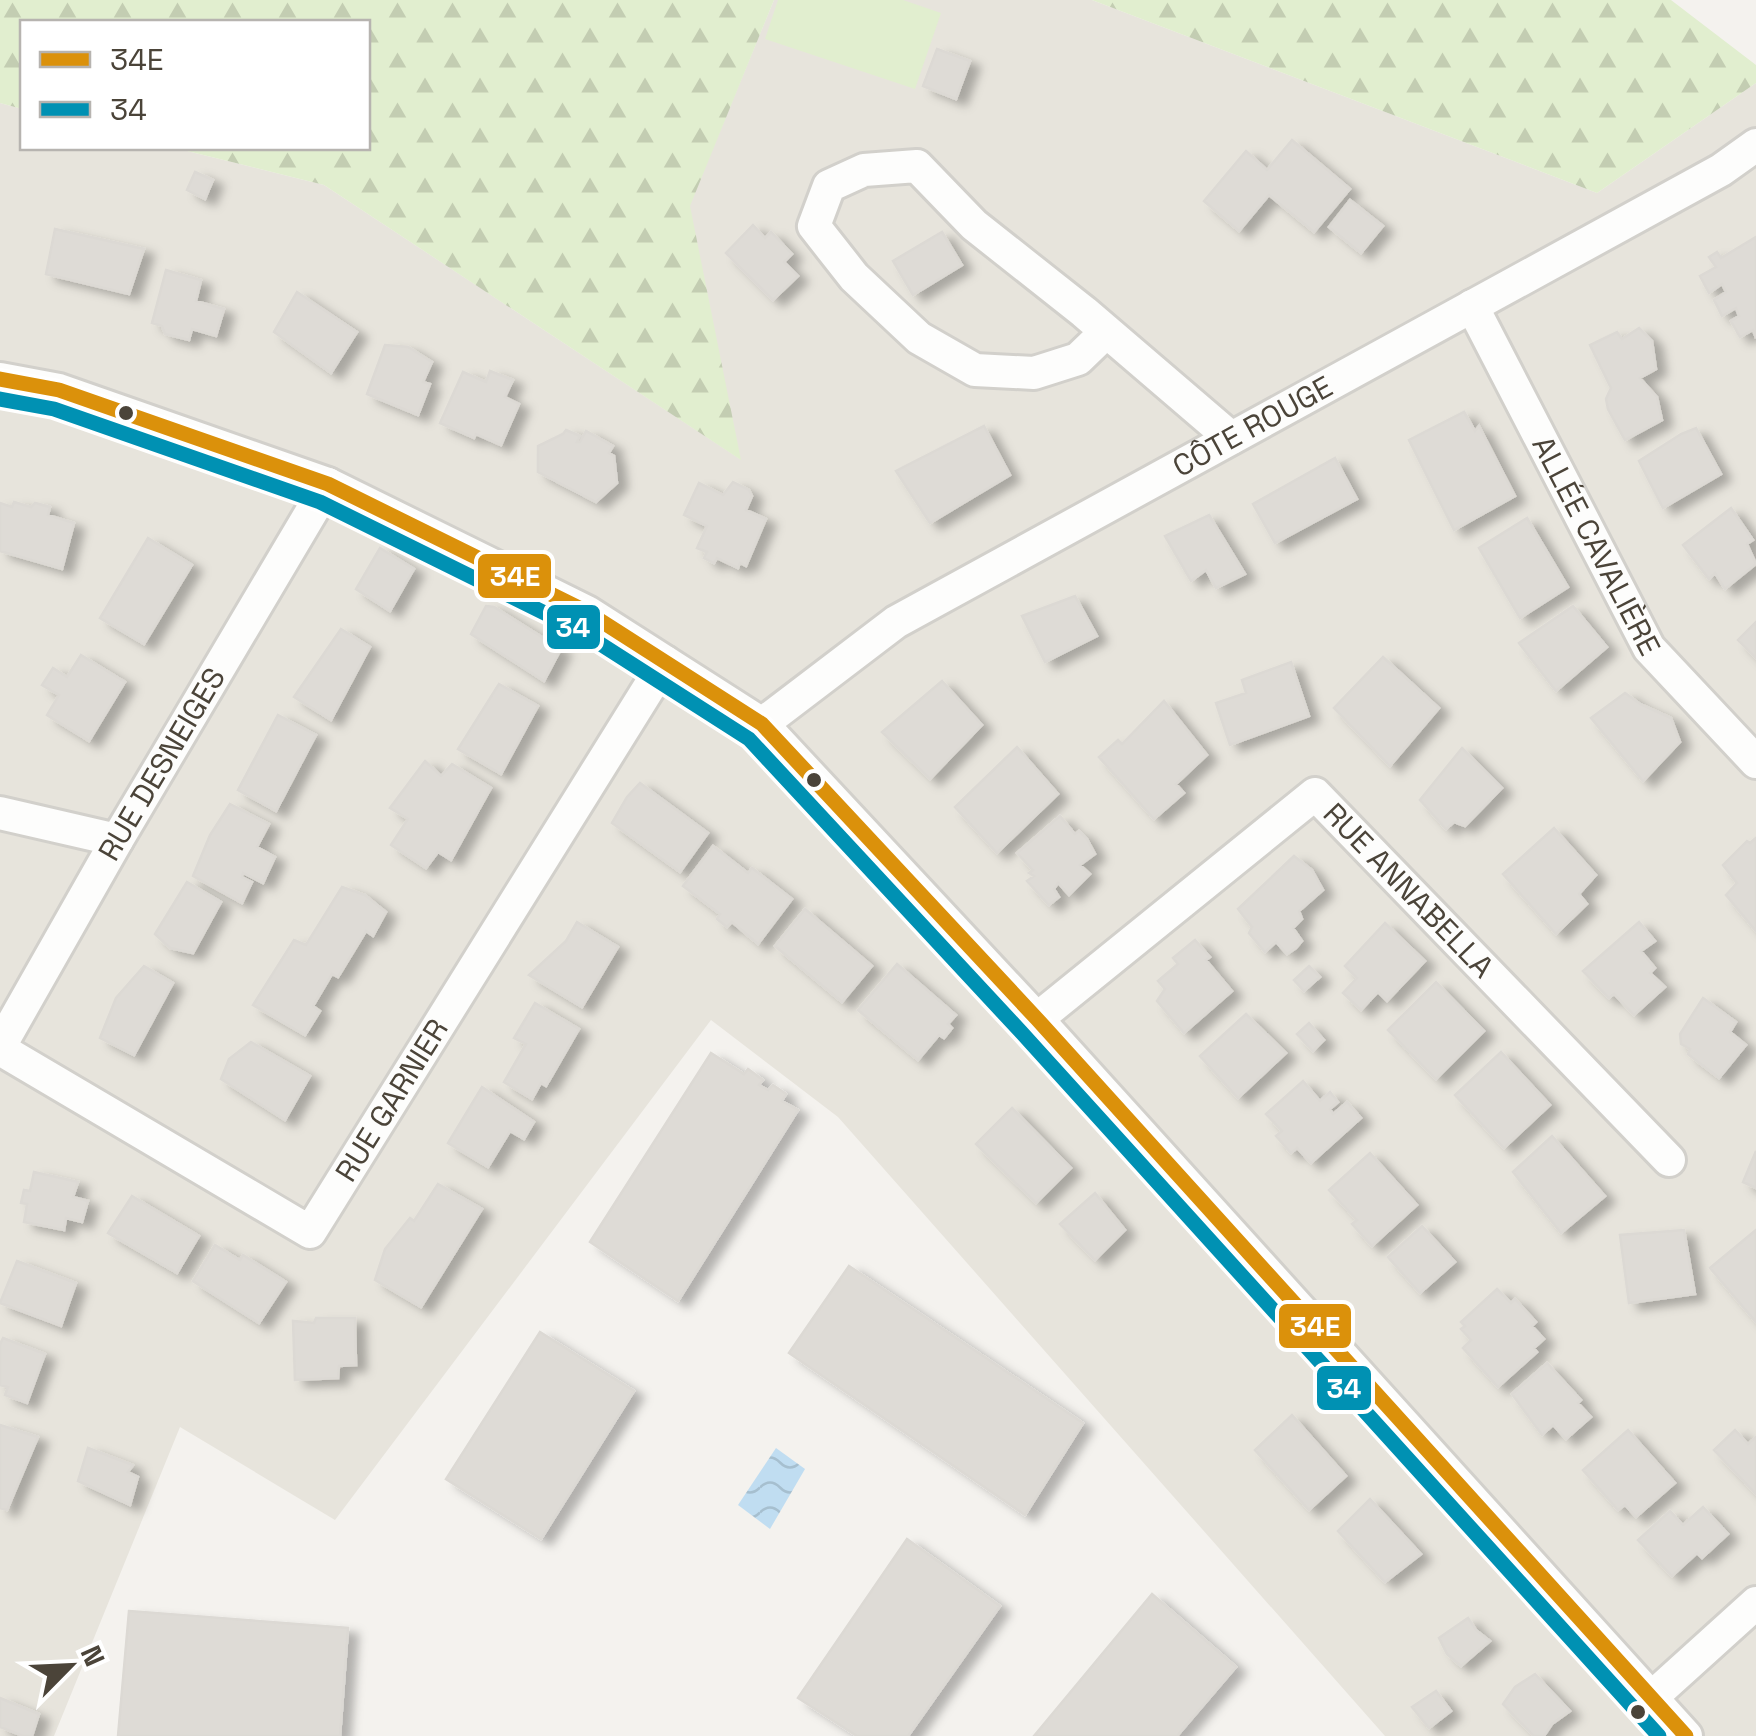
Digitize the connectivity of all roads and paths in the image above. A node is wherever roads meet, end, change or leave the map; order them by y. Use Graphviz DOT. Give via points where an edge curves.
graph roads {
  1 [pos="1756,145"];
  2 [pos="1472,306"];
  3 [pos="1106,332"];
  4 [pos="0,378"];
  5 [pos="1231,438"];
  6 [pos="328,484"];
  7 [pos="666,662"];
  8 [pos="762,724"];
  9 [pos="1756,762"];
  10 [pos="0,812"];
  11 [pos="116,840"];
  12 [pos="1038,1019"];
  13 [pos="0,1047"];
  14 [pos="1669,1160"];
  15 [pos="1756,1603"];
  16 [pos="1651,1698"];
  17 [pos="1686,1736"];
  1 -- 2 [label="street, CÔTE ROUGE"];
  2 -- 5 [label="street, CÔTE ROUGE"];
  2 -- 9 [label="street, ALLÉE CAVALIÈRE" via="1649,648"];
  3 -- 3 [label="street" via="974,224 917,166 864,170 829,186 814,226 854,277 919,338 975,370 1034,373 1078,359"];
  3 -- 5 [label="street"];
  4 -- 6 [label="street" via="60,390"];
  5 -- 8 [label="street, CÔTE ROUGE" via="896,622"];
  6 -- 7 [label="street" via="587,612"];
  6 -- 11 [label="street, RUE DESNEIGES"];
  7 -- 8 [label="street"];
  7 -- 13 [label="street, RUE GARNIER" via="310,1232"];
  8 -- 12 [label="street"];
  10 -- 11 [label="street"];
  11 -- 13 [label="street, RUE DESNEIGES"];
  12 -- 14 [label="street, RUE ANNABELLA" via="1315,794"];
  12 -- 16 [label="street"];
  15 -- 16 [label="street"];
  16 -- 17 [label="street"];
}
